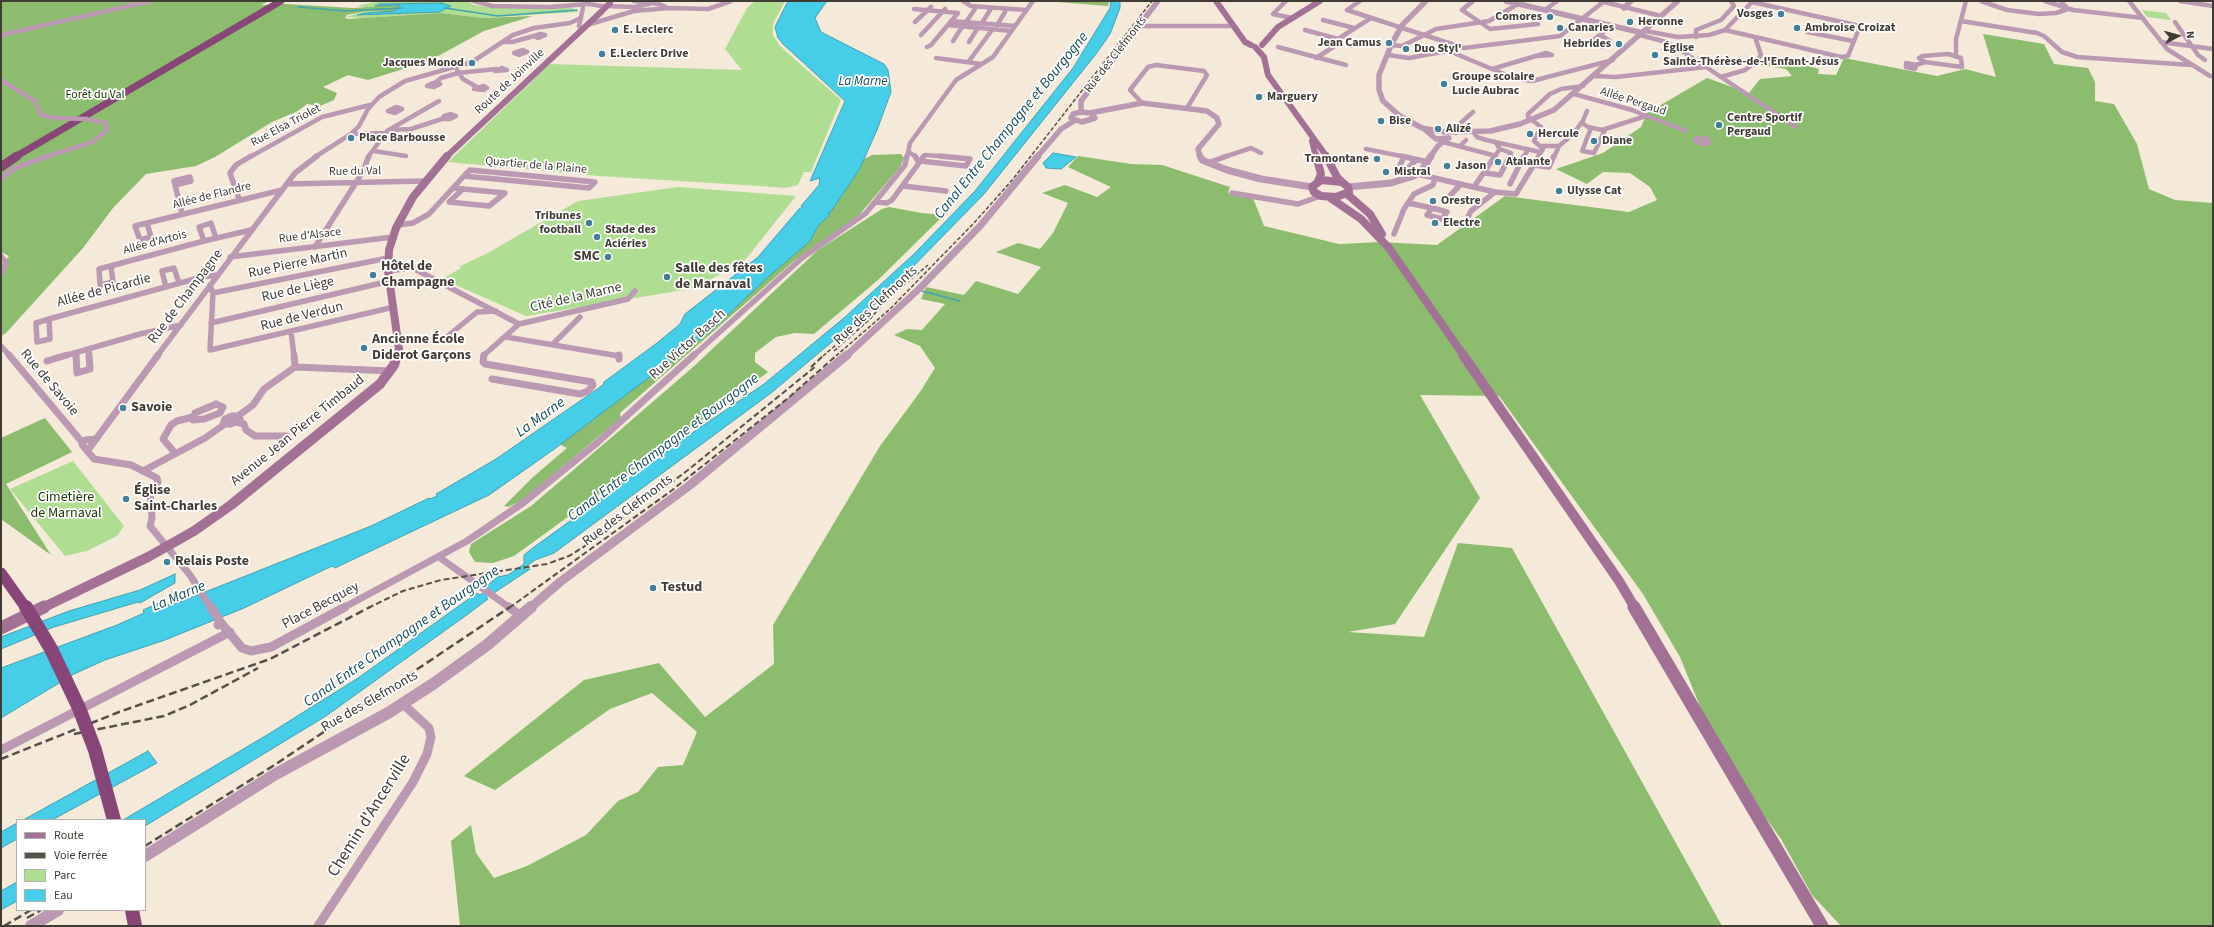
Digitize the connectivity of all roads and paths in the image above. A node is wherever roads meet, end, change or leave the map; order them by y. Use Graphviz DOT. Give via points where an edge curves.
graph roads {
  1 [pos="152,1"];
  2 [pos="278,1"];
  3 [pos="281,1"];
  4 [pos="474,1"];
  5 [pos="541,1"];
  6 [pos="634,1"];
  7 [pos="731,1"];
  8 [pos="964,1"];
  9 [pos="1033,1"];
  10 [pos="1158,1"];
  11 [pos="1216,1"];
  12 [pos="1286,1"];
  13 [pos="1320,1"];
  14 [pos="1360,1"];
  15 [pos="1426,1"];
  16 [pos="1473,1"];
  17 [pos="1506,1"];
  18 [pos="1556,1"];
  19 [pos="1631,1"];
  20 [pos="1678,1"];
  21 [pos="1731,1"];
  22 [pos="1966,1"];
  23 [pos="1981,1"];
  24 [pos="2045,1"];
  25 [pos="2061,1"];
  26 [pos="2129,1"];
  27 [pos="2180,1"];
  28 [pos="611,2"];
  29 [pos="1601,2"];
  30 [pos="1752,2"];
  31 [pos="649,4"];
  32 [pos="1518,4"];
  33 [pos="588,6"];
  34 [pos="2213,6"];
  35 [pos="540,7"];
  36 [pos="930,7"];
  37 [pos="662,8"];
  38 [pos="1624,8"];
  39 [pos="601,9"];
  40 [pos="643,9"];
  41 [pos="914,9"];
  42 [pos="945,9"];
  43 [pos="975,9"];
  44 [pos="2068,9"];
  45 [pos="990,10"];
  46 [pos="1026,10"];
  47 [pos="1545,10"];
  48 [pos="1005,12"];
  49 [pos="1470,16"];
  50 [pos="1661,16"];
  51 [pos="1292,18"];
  52 [pos="1371,18"];
  53 [pos="2143,18"];
  54 [pos="1582,19"];
  55 [pos="581,20"];
  56 [pos="1323,20"];
  57 [pos="915,22"];
  58 [pos="966,22"];
  59 [pos="1479,22"];
  60 [pos="1961,22"];
  61 [pos="2175,22"];
  62 [pos="950,23"];
  63 [pos="982,23"];
  64 [pos="997,24"];
  65 [pos="1538,24"];
  66 [pos="565,25"];
  67 [pos="1461,25"];
  68 [pos="1015,26"];
  69 [pos="1140,26"];
  70 [pos="1234,26"];
  71 [pos="1611,26"];
  72 [pos="583,27"];
  73 [pos="962,27"];
  74 [pos="1401,27"];
  75 [pos="977,28"];
  76 [pos="1354,28"];
  77 [pos="992,30"];
  78 [pos="1305,30"];
  79 [pos="1725,30"];
  80 [pos="1011,31"];
  81 [pos="1807,31"];
  82 [pos="1643,33"];
  83 [pos="1423,34"];
  84 [pos="1,35"];
  85 [pos="921,35"];
  86 [pos="1600,35"];
  87 [pos="534,36"];
  88 [pos="1672,36"];
  89 [pos="1696,37"];
  90 [pos="1755,37"];
  91 [pos="1338,39"];
  92 [pos="953,41"];
  93 [pos="1592,41"];
  94 [pos="1854,41"];
  95 [pos="502,42"];
  96 [pos="512,42"];
  97 [pos="969,42"];
  98 [pos="1666,42"];
  99 [pos="2161,42"];
  100 [pos="1258,45"];
  101 [pos="1391,46"];
  102 [pos="2191,46"];
  103 [pos="927,47"];
  104 [pos="1278,47"];
  105 [pos="1602,47"];
  106 [pos="1464,48"];
  107 [pos="2213,49"];
  108 [pos="518,51"];
  109 [pos="1449,51"];
  110 [pos="1388,54"];
  111 [pos="1536,56"];
  112 [pos="1956,56"];
  113 [pos="936,58"];
  114 [pos="1316,58"];
  115 [pos="1613,60"];
  116 [pos="2205,60"];
  117 [pos="969,61"];
  118 [pos="1925,62"];
  119 [pos="981,64"];
  120 [pos="1346,65"];
  121 [pos="1916,65"];
  122 [pos="2191,65"];
  123 [pos="1706,67"];
  124 [pos="496,69"];
  125 [pos="1492,69"];
  126 [pos="457,70"];
  127 [pos="1594,76"];
  128 [pos="2210,76"];
  129 [pos="1721,77"];
  130 [pos="1,80"];
  131 [pos="435,83"];
  132 [pos="1583,86"];
  133 [pos="477,87"];
  134 [pos="1574,94"];
  135 [pos="438,101"];
  136 [pos="1142,103"];
  137 [pos="370,105"];
  138 [pos="1187,108"];
  139 [pos="400,111"];
  140 [pos="1587,111"];
  141 [pos="1081,112"];
  142 [pos="1473,112"];
  143 [pos="1092,115"];
  144 [pos="1646,116"];
  145 [pos="442,119"];
  146 [pos="1532,119"];
  147 [pos="403,120"];
  148 [pos="1074,121"];
  149 [pos="1582,122"];
  150 [pos="1796,127"];
  151 [pos="1422,128"];
  152 [pos="1591,128"];
  153 [pos="411,129"];
  154 [pos="1605,130"];
  155 [pos="387,131"];
  156 [pos="1686,131"];
  157 [pos="1441,132"];
  158 [pos="1456,133"];
  159 [pos="1474,133"];
  160 [pos="351,134"];
  161 [pos="1310,135"];
  162 [pos="1432,136"];
  163 [pos="427,137"];
  164 [pos="1465,137"];
  165 [pos="1444,141"];
  166 [pos="1496,142"];
  167 [pos="1460,146"];
  168 [pos="1559,146"];
  169 [pos="1366,149"];
  170 [pos="1500,149"];
  171 [pos="1528,149"];
  172 [pos="1541,149"];
  173 [pos="374,151"];
  174 [pos="909,152"];
  175 [pos="1261,153"];
  176 [pos="406,156"];
  177 [pos="1496,156"];
  178 [pos="1404,157"];
  179 [pos="1416,160"];
  180 [pos="920,162"];
  181 [pos="1428,162"];
  182 [pos="1208,163"];
  183 [pos="1,165"];
  184 [pos="1533,165"];
  185 [pos="1406,170"];
  186 [pos="1485,173"];
  187 [pos="1397,174"];
  188 [pos="1417,174"];
  189 [pos="464,176"];
  190 [pos="1435,178"];
  191 [pos="1,179"];
  192 [pos="425,181"];
  193 [pos="1318,181"];
  194 [pos="356,182"];
  195 [pos="287,184"];
  196 [pos="1461,184"];
  197 [pos="1510,184"];
  198 [pos="175,185"];
  199 [pos="902,186"];
  200 [pos="1312,187"];
  201 [pos="1474,187"];
  202 [pos="453,188"];
  203 [pos="1346,188"];
  204 [pos="463,189"];
  205 [pos="282,190"];
  206 [pos="946,191"];
  207 [pos="1495,192"];
  208 [pos="1232,193"];
  209 [pos="1325,196"];
  210 [pos="239,199"];
  211 [pos="1446,200"];
  212 [pos="876,202"];
  213 [pos="1408,202"];
  214 [pos="1432,208"];
  215 [pos="182,213"];
  216 [pos="1467,219"];
  217 [pos="147,223"];
  218 [pos="398,225"];
  219 [pos="251,230"];
  220 [pos="1394,234"];
  221 [pos="393,237"];
  222 [pos="216,238"];
  223 [pos="204,241"];
  224 [pos="315,247"];
  225 [pos="1389,248"];
  226 [pos="1,256"];
  227 [pos="230,257"];
  228 [pos="388,264"];
  229 [pos="111,266"];
  230 [pos="1,273"];
  231 [pos="217,275"];
  232 [pos="390,281"];
  233 [pos="179,284"];
  234 [pos="210,285"];
  235 [pos="166,287"];
  236 [pos="635,291"];
  237 [pos="213,294"];
  238 [pos="479,302"];
  239 [pos="394,307"];
  240 [pos="496,311"];
  241 [pos="477,312"];
  242 [pos="580,317"];
  243 [pos="49,319"];
  244 [pos="211,323"];
  245 [pos="519,324"];
  246 [pos="181,325"];
  247 [pos="291,332"];
  248 [pos="448,336"];
  249 [pos="506,337"];
  250 [pos="553,344"];
  251 [pos="1,346"];
  252 [pos="89,349"];
  253 [pos="76,353"];
  254 [pos="619,359"];
  255 [pos="47,361"];
  256 [pos="295,367"];
  257 [pos="391,371"];
  258 [pos="492,379"];
  259 [pos="220,413"];
  260 [pos="193,417"];
  261 [pos="237,419"];
  262 [pos="226,421"];
  263 [pos="287,436"];
  264 [pos="87,442"];
  265 [pos="175,453"];
  266 [pos="143,471"];
  267 [pos="167,547"];
  268 [pos="439,557"];
  269 [pos="1,573"];
  270 [pos="521,616"];
  271 [pos="1,628"];
  272 [pos="230,632"];
  273 [pos="403,704"];
  274 [pos="1,750"];
  275 [pos="114,819"];
  276 [pos="146,855"];
  277 [pos="56,911"];
  278 [pos="132,911"];
  279 [pos="31,926"];
  280 [pos="135,926"];
  281 [pos="318,926"];
  282 [pos="1822,926"];
  1 -- 84 [label="street"];
  2 -- 183 [label="highway"];
  3 -- 183 [label="highway"];
  4 -- 35 [label="street" via="488,6"];
  5 -- 35 [label="street"];
  6 -- 31 [label="street"];
  7 -- 37 [label="street" via="708,9"];
  8 -- 46 [label="street" via="971,6"];
  9 -- 46 [label="street, Rue Victor Basch"];
  10 -- 69 [label="street, Rue des Clefmonts"];
  11 -- 70 [label="main road"];
  12 -- 51 [label="street" via="1273,14"];
  13 -- 51 [label="main road"];
  14 -- 52 [label="street" via="1347,10"];
  15 -- 74 [label="street"];
  16 -- 49 [label="street" via="1461,9"];
  17 -- 32 [label="street"];
  18 -- 47 [label="street"];
  19 -- 38 [label="street"];
  20 -- 50 [label="street"];
  21 -- 89 [label="street" via="1734,6 1722,20 1696,30"];
  22 -- 60 [label="street"];
  23 -- 44 [label="street" via="2007,10 2032,14 2051,14"];
  24 -- 44 [label="street"];
  25 -- 44 [label="street"];
  26 -- 53 [label="street"];
  27 -- 34 [label="street"];
  28 -- 39 [label="main road, Route de Joinville, bridge"];
  29 -- 38 [label="street"];
  29 -- 54 [label="street"];
  30 -- 79 [label="street"];
  30 -- 94 [label="street" via="1859,25"];
  31 -- 37 [label="street" via="659,4"];
  31 -- 40 [label="street"];
  32 -- 47 [label="street"];
  32 -- 59 [label="street" via="1489,21"];
  33 -- 35 [label="street"];
  33 -- 39 [label="street"];
  33 -- 55 [label="street"];
  36 -- 41 [label="street"];
  36 -- 42 [label="street"];
  36 -- 57 [label="street"];
  37 -- 40 [label="street"];
  38 -- 50 [label="street"];
  39 -- 40 [label="street"];
  39 -- 72 [label="main road, Route de Joinville"];
  40 -- 72 [label="street"];
  42 -- 62 [label="street" via="957,12"];
  42 -- 85 [label="street"];
  43 -- 58 [label="street"];
  44 -- 53 [label="street"];
  45 -- 63 [label="street"];
  46 -- 68 [label="street, Rue Victor Basch"];
  47 -- 54 [label="street"];
  48 -- 64 [label="street"];
  49 -- 59 [label="street"];
  49 -- 67 [label="street"];
  50 -- 82 [label="street"];
  51 -- 100 [label="main road"];
  52 -- 74 [label="street"];
  52 -- 76 [label="street"];
  53 -- 99 [label="street"];
  54 -- 71 [label="street"];
  54 -- 106 [label="street" via="1560,36"];
  55 -- 66 [label="street"];
  55 -- 72 [label="street"];
  56 -- 76 [label="street"];
  58 -- 62 [label="street"];
  58 -- 63 [label="street"];
  59 -- 65 [label="street" via="1492,30"];
  59 -- 67 [label="street"];
  60 -- 112 [label="street" via="1956,39"];
  60 -- 122 [label="street" via="2037,33 2062,52 2077,57"];
  61 -- 102 [label="street"];
  62 -- 73 [label="street"];
  62 -- 103 [label="street"];
  63 -- 64 [label="street"];
  64 -- 68 [label="street"];
  66 -- 72 [label="street"];
  66 -- 95 [label="street" via="526,30"];
  67 -- 83 [label="street"];
  68 -- 80 [label="street, Rue Victor Basch"];
  69 -- 70 [label="street"];
  69 -- 141 [label="street, Rue des Clefmonts" via="1081,101"];
  70 -- 100 [label="main road" via="1244,40"];
  71 -- 82 [label="street"];
  71 -- 86 [label="street"];
  72 -- 192 [label="main road, Route de Joinville" via="438,165"];
  73 -- 75 [label="street"];
  73 -- 92 [label="street"];
  74 -- 83 [label="street"];
  74 -- 101 [label="street"];
  75 -- 77 [label="street"];
  75 -- 97 [label="street"];
  76 -- 91 [label="street"];
  77 -- 80 [label="street"];
  77 -- 117 [label="street"];
  78 -- 91 [label="street"];
  79 -- 89 [label="street"];
  79 -- 90 [label="street"];
  80 -- 119 [label="street, Rue Victor Basch" via="993,57"];
  81 -- 94 [label="street"];
  82 -- 88 [label="street"];
  82 -- 98 [label="street"];
  82 -- 115 [label="street"];
  83 -- 101 [label="street" via="1402,46"];
  83 -- 106 [label="street"];
  86 -- 93 [label="street"];
  86 -- 105 [label="street" via="1610,41"];
  87 -- 96 [label="street"];
  88 -- 89 [label="street"];
  88 -- 98 [label="street"];
  90 -- 94 [label="street" via="1841,57 1848,56"];
  90 -- 129 [label="street" via="1761,55 1757,61 1749,68"];
  91 -- 114 [label="street" via="1342,42"];
  95 -- 96 [label="street"];
  95 -- 126 [label="street" via="482,57"];
  96 -- 108 [label="street" via="510,46"];
  98 -- 123 [label="street"];
  99 -- 102 [label="street"];
  99 -- 122 [label="street"];
  100 -- 161 [label="main road" via="1268,75"];
  101 -- 110 [label="street"];
  102 -- 107 [label="street"];
  102 -- 116 [label="street" via="2198,56"];
  104 -- 114 [label="street"];
  106 -- 109 [label="street"];
  109 -- 110 [label="street" via="1413,58"];
  109 -- 125 [label="street"];
  110 -- 151 [label="street" via="1380,75 1380,96 1386,106 1395,113"];
  111 -- 125 [label="street"];
  112 -- 118 [label="street" via="1920,56 1920,60"];
  112 -- 118 [label="street" via="1962,59 1962,67"];
  113 -- 117 [label="street"];
  114 -- 120 [label="street"];
  115 -- 125 [label="street" via="1532,82 1516,79"];
  115 -- 127 [label="street"];
  117 -- 119 [label="street"];
  118 -- 121 [label="street"];
  119 -- 174 [label="street, Rue Victor Basch" via="956,80 910,143"];
  122 -- 128 [label="street"];
  123 -- 127 [label="street" via="1616,77"];
  123 -- 129 [label="street"];
  124 -- 126 [label="street"];
  126 -- 131 [label="street"];
  126 -- 133 [label="street" via="464,79"];
  126 -- 137 [label="street" via="405,82 384,93"];
  127 -- 132 [label="street"];
  129 -- 150 [label="street"];
  130 -- 191 [label="street, bridge" via="35,101 41,115 106,123 107,130 93,142 26,163"];
  132 -- 134 [label="street"];
  132 -- 146 [label="street" via="1561,89 1550,94 1528,114"];
  134 -- 144 [label="street, Allée Pergaud"];
  134 -- 146 [label="street" via="1554,110"];
  135 -- 147 [label="street"];
  136 -- 138 [label="street"];
  136 -- 138 [label="street" via="1130,90 1148,66 1204,71 1207,75"];
  136 -- 143 [label="street"];
  137 -- 160 [label="street" via="359,126"];
  137 -- 210 [label="street, Rue Elsa Triolet" via="357,106 322,117 243,160 230,173"];
  138 -- 182 [label="street" via="1210,113 1219,122 1219,126 1198,149 1199,156"];
  139 -- 147 [label="street" via="404,114"];
  140 -- 149 [label="street"];
  141 -- 143 [label="street"];
  141 -- 148 [label="street" via="1071,115"];
  142 -- 158 [label="street" via="1455,128"];
  143 -- 148 [label="street" via="1088,122"];
  144 -- 154 [label="street"];
  144 -- 156 [label="street, Allée Pergaud"];
  145 -- 153 [label="street"];
  146 -- 159 [label="street" via="1509,127"];
  146 -- 172 [label="street" via="1541,127 1534,142"];
  147 -- 155 [label="street"];
  148 -- 270 [label="street, Rue des Clefmonts" via="1054,136 1005,198 960,248 868,337 754,434 560,582"];
  149 -- 152 [label="street"];
  149 -- 168 [label="street"];
  151 -- 157 [label="street"];
  151 -- 162 [label="street"];
  152 -- 154 [label="street"];
  152 -- 154 [label="street" via="1582,151 1594,153"];
  153 -- 155 [label="street"];
  153 -- 163 [label="street" via="408,140"];
  155 -- 160 [label="street"];
  155 -- 173 [label="street"];
  157 -- 158 [label="street"];
  157 -- 162 [label="street"];
  157 -- 165 [label="street" via="1448,134"];
  158 -- 164 [label="street"];
  159 -- 164 [label="street"];
  159 -- 166 [label="street" via="1477,137"];
  160 -- 195 [label="street, Rue de Champagne" via="300,167"];
  161 -- 193 [label="main road" via="1321,172"];
  161 -- 203 [label="main road" via="1324,152"];
  162 -- 165 [label="street"];
  162 -- 165 [label="street"];
  164 -- 165 [label="street"];
  164 -- 167 [label="street"];
  165 -- 167 [label="street"];
  165 -- 181 [label="street"];
  166 -- 170 [label="street"];
  166 -- 171 [label="street"];
  167 -- 177 [label="street"];
  168 -- 172 [label="street"];
  168 -- 184 [label="street" via="1549,167"];
  169 -- 178 [label="street"];
  170 -- 177 [label="street"];
  170 -- 186 [label="street" via="1511,153 1509,161 1500,175"];
  171 -- 172 [label="street"];
  171 -- 197 [label="street"];
  172 -- 184 [label="street"];
  173 -- 176 [label="street"];
  173 -- 194 [label="street" via="365,162"];
  174 -- 180 [label="street"];
  174 -- 212 [label="street, Rue Victor Basch" via="905,165"];
  175 -- 182 [label="street" via="1251,148"];
  177 -- 186 [label="street"];
  178 -- 179 [label="street"];
  178 -- 185 [label="street" via="1399,167"];
  179 -- 181 [label="street"];
  179 -- 185 [label="street"];
  180 -- 180 [label="street" via="966,166 970,159 925,154"];
  180 -- 199 [label="street"];
  181 -- 188 [label="street"];
  182 -- 200 [label="street" via="1261,179"];
  184 -- 207 [label="street" via="1516,194"];
  185 -- 187 [label="street"];
  186 -- 201 [label="street"];
  188 -- 190 [label="street"];
  188 -- 203 [label="street" via="1391,182"];
  189 -- 189 [label="street, Quartier de la Plaine" via="589,188 595,182 470,170"];
  189 -- 202 [label="street"];
  190 -- 196 [label="street"];
  190 -- 213 [label="street" via="1433,185 1414,194"];
  192 -- 194 [label="street, Rue du Val"];
  192 -- 218 [label="main road, Avenue Jean Pierre Timbaud"];
  193 -- 200 [label="main road"];
  193 -- 203 [label="main road" via="1330,180"];
  194 -- 195 [label="street, Rue du Val"];
  194 -- 224 [label="street"];
  195 -- 205 [label="street, Rue de Champagne"];
  196 -- 201 [label="street"];
  196 -- 211 [label="street"];
  198 -- 215 [label="street"];
  199 -- 206 [label="street"];
  199 -- 212 [label="street" via="890,202"];
  200 -- 209 [label="main road" via="1314,192"];
  201 -- 207 [label="street"];
  202 -- 204 [label="street"];
  202 -- 218 [label="street" via="429,214 413,223"];
  203 -- 209 [label="main road" via="1340,197"];
  203 -- 225 [label="main road" via="1370,214"];
  204 -- 204 [label="street" via="449,202 489,206 505,193"];
  205 -- 210 [label="street, Allée de Flandre"];
  205 -- 219 [label="street, Rue de Champagne"];
  207 -- 216 [label="street" via="1471,211"];
  208 -- 209 [label="street" via="1298,204"];
  209 -- 225 [label="main road" via="1361,219"];
  210 -- 215 [label="street, Allée de Flandre"];
  212 -- 268 [label="street, Rue Victor Basch" via="856,221 798,261 571,466 495,524"];
  213 -- 214 [label="street"];
  213 -- 220 [label="street"];
  215 -- 217 [label="street, Allée de Flandre"];
  218 -- 221 [label="main road, Avenue Jean Pierre Timbaud"];
  219 -- 222 [label="street, Allée d'Artois"];
  219 -- 227 [label="street, Rue de Champagne"];
  221 -- 224 [label="street, Rue d'Alsace"];
  221 -- 228 [label="main road, Avenue Jean Pierre Timbaud"];
  222 -- 223 [label="street, Allée d'Artois"];
  222 -- 223 [label="street, Allée d'Artois" via="211,223 199,227"];
  223 -- 229 [label="street, Allée d'Artois"];
  224 -- 227 [label="street, Rue d'Alsace"];
  225 -- 282 [label="main road" via="1619,581"];
  226 -- 230 [label="street" via="6,264"];
  227 -- 231 [label="street, Rue de Champagne"];
  228 -- 232 [label="main road, Avenue Jean Pierre Timbaud"];
  228 -- 237 [label="street, Rue Pierre Martin"];
  228 -- 238 [label="street, Rue Pierre Martin" via="412,268"];
  231 -- 233 [label="street, Allée de Picardie"];
  231 -- 234 [label="street, Rue de Champagne"];
  232 -- 239 [label="main road, Avenue Jean Pierre Timbaud"];
  232 -- 244 [label="street, Rue de Liège"];
  233 -- 235 [label="street, Allée de Picardie"];
  233 -- 235 [label="street, Allée de Picardie" via="174,268 162,271"];
  234 -- 237 [label="street"];
  234 -- 246 [label="street, Rue de Champagne"];
  235 -- 243 [label="street, Allée de Picardie"];
  236 -- 245 [label="street, Cité de la Marne" via="628,299"];
  237 -- 244 [label="street"];
  238 -- 240 [label="street"];
  238 -- 241 [label="street"];
  239 -- 247 [label="street, Rue de Verdun"];
  239 -- 257 [label="main road, Avenue Jean Pierre Timbaud" via="399,349"];
  240 -- 241 [label="street"];
  240 -- 245 [label="street"];
  241 -- 248 [label="street"];
  242 -- 250 [label="street"];
  244 -- 247 [label="street, Rue de Verdun" via="209,349 216,350"];
  245 -- 249 [label="street"];
  246 -- 252 [label="street"];
  246 -- 264 [label="street, Rue de Champagne" via="106,425"];
  247 -- 256 [label="street"];
  249 -- 250 [label="street"];
  249 -- 258 [label="street" via="483,356 485,364 592,382 593,385 588,391 580,394"];
  250 -- 254 [label="street" via="619,355"];
  251 -- 264 [label="street, Rue de Savoie"];
  252 -- 253 [label="street"];
  252 -- 253 [label="street" via="90,369 78,373"];
  253 -- 255 [label="street"];
  256 -- 257 [label="street"];
  256 -- 261 [label="street" via="264,389 253,405"];
  257 -- 267 [label="main road, Avenue Jean Pierre Timbaud" via="364,399 231,505"];
  259 -- 260 [label="street" via="198,420 193,420"];
  259 -- 260 [label="street" via="223,407 216,404 201,410"];
  259 -- 262 [label="street"];
  260 -- 265 [label="street" via="171,425 162,439"];
  261 -- 262 [label="street"];
  261 -- 263 [label="street" via="255,436"];
  262 -- 265 [label="street" via="205,438"];
  264 -- 266 [label="street, Rue de Savoie" via="94,459 131,465"];
  265 -- 266 [label="street"];
  266 -- 267 [label="street, Rue de Savoie" via="157,478 158,482 150,494 150,526"];
  267 -- 271 [label="main road, Avenue Jean Pierre Timbaud"];
  267 -- 272 [label="street, Place Becquey" via="190,575 219,624"];
  268 -- 270 [label="street"];
  268 -- 272 [label="street, Place Becquey" via="271,647 247,650 242,648"];
  269 -- 275 [label="highway, bridge" via="33,619 79,708 95,750"];
  270 -- 273 [label="street, Rue des Clefmonts" via="476,654"];
  272 -- 274 [label="street"];
  273 -- 276 [label="street, Rue des Clefmonts" via="290,765"];
  273 -- 281 [label="street, Chemin d'Ancerville" via="429,728 430,744 425,760"];
  277 -- 279 [label="street"];
  278 -- 280 [label="highway"];
}
